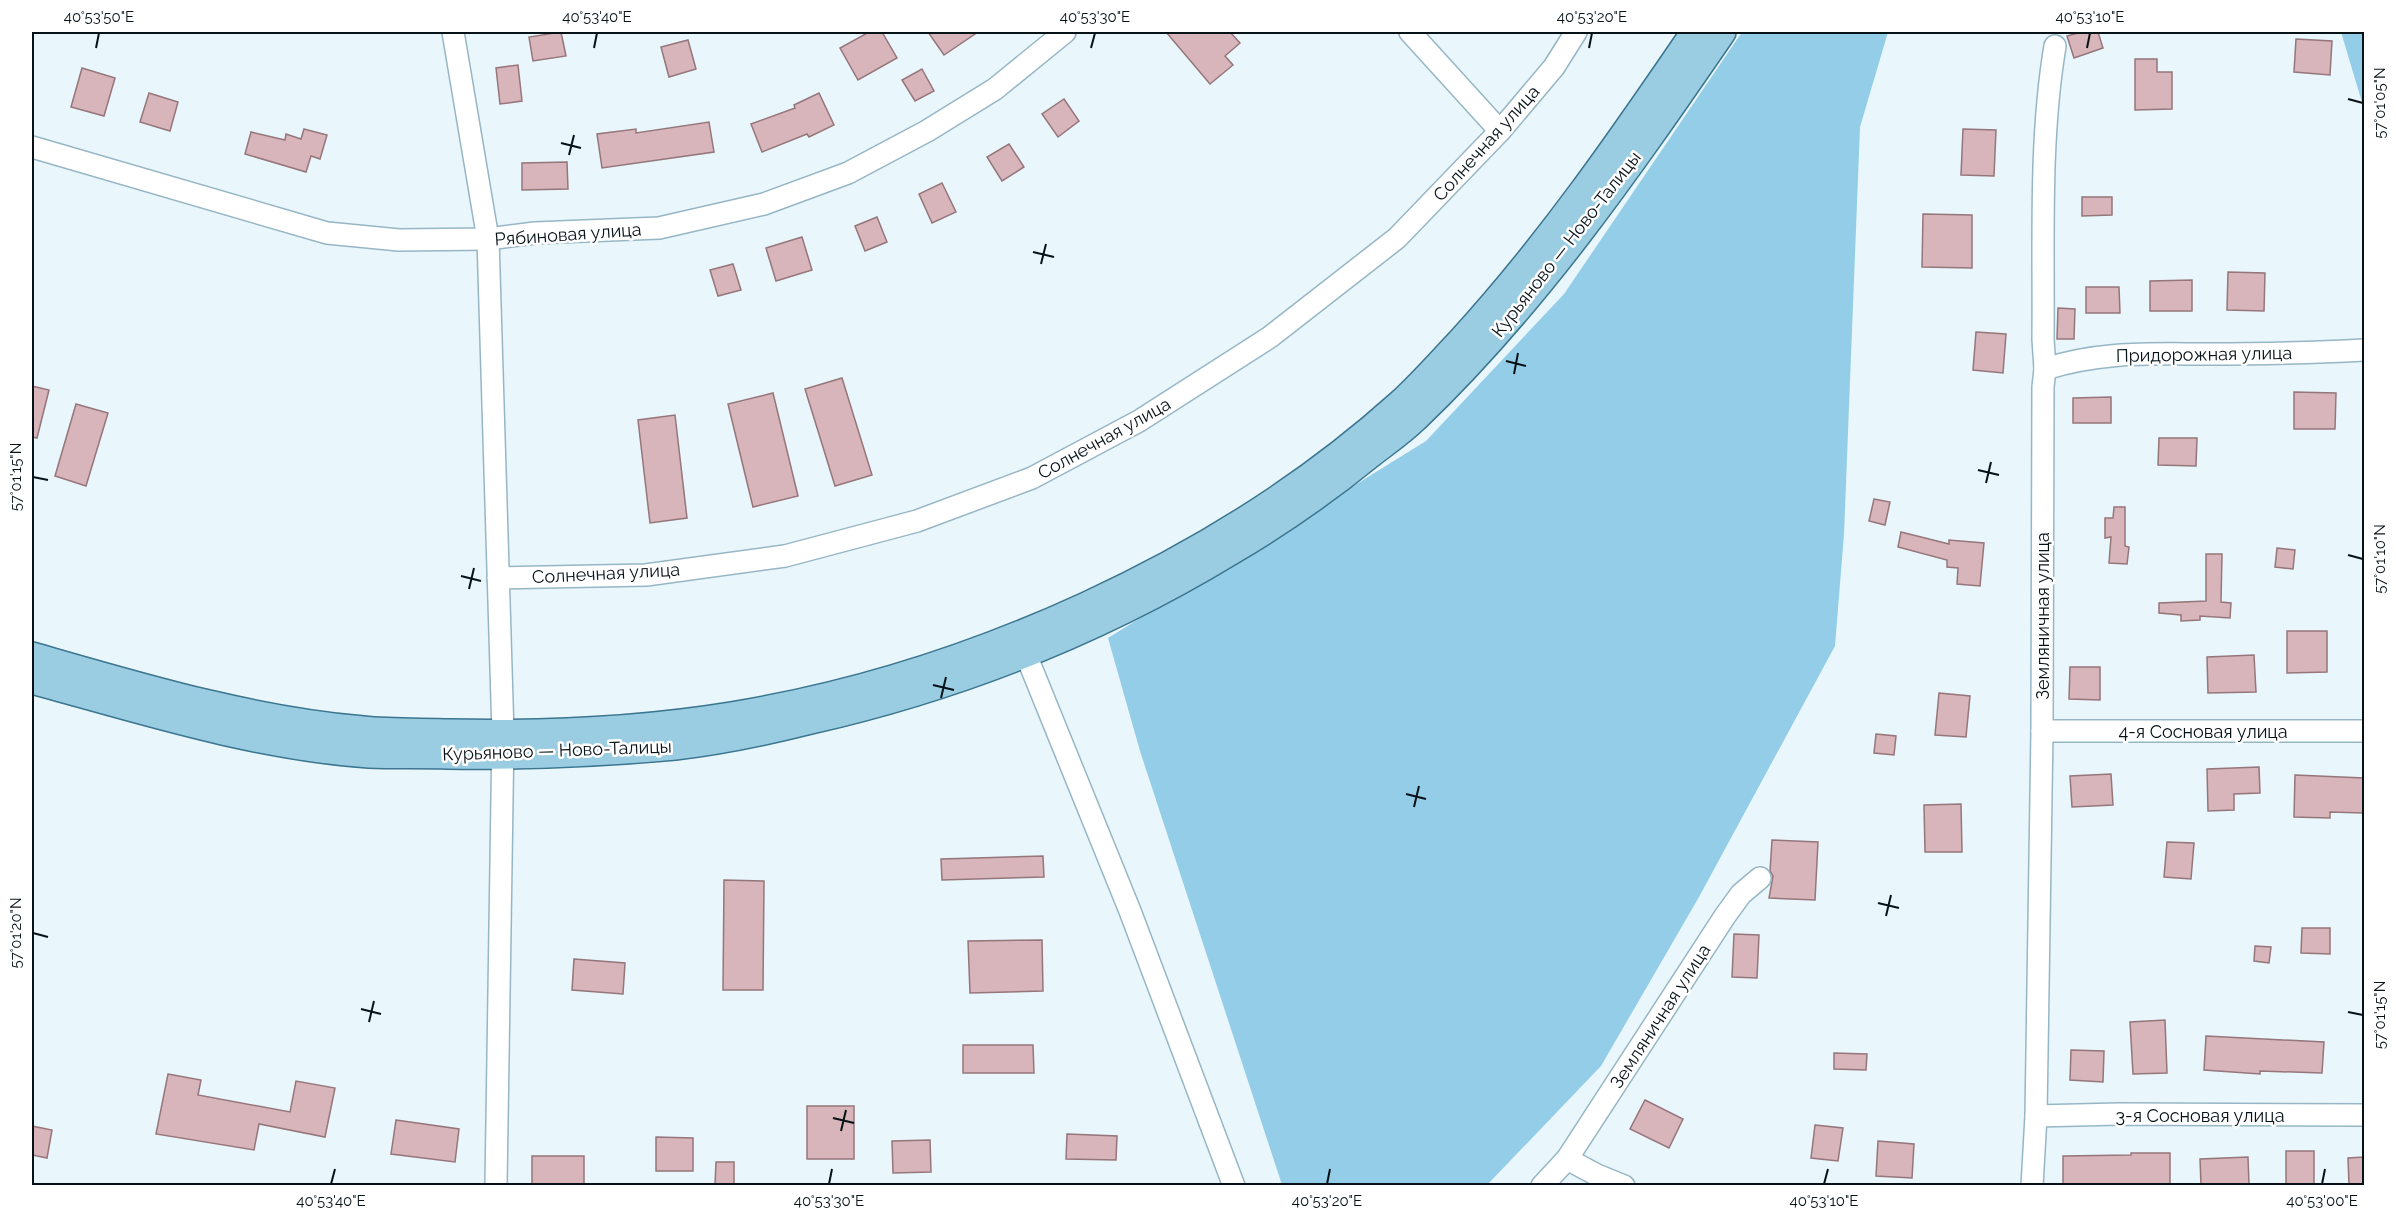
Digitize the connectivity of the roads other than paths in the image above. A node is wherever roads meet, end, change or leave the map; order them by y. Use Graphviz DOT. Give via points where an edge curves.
graph roads {
  1 [pos="453,32"];
  2 [pos="1065,32"];
  3 [pos="1410,32"];
  4 [pos="1576,32"];
  5 [pos="1695,32"];
  6 [pos="1722,32"];
  7 [pos="2055,46"];
  8 [pos="1500,131"];
  9 [pos="32,147"];
  10 [pos="488,239"];
  11 [pos="2364,351"];
  12 [pos="2045,369"];
  13 [pos="498,578"];
  14 [pos="1022,645"];
  15 [pos="32,656"];
  16 [pos="32,680"];
  17 [pos="2042,731"];
  18 [pos="2364,731"];
  19 [pos="503,745"];
  20 [pos="1760,878"];
  21 [pos="2036,1116"];
  22 [pos="2364,1116"];
  23 [pos="1567,1159"];
  24 [pos="496,1185"];
  25 [pos="1234,1185"];
  26 [pos="1542,1185"];
  27 [pos="1624,1185"];
  28 [pos="2032,1185"];
  1 -- 10 [label="street"];
  2 -- 10 [label="street, Рябиновая улица" via="995,89 927,131 848,173 764,204 659,228"];
  3 -- 8 [label="street"];
  4 -- 8 [label="street, Солнечная улица" via="1554,67"];
  5 -- 14 [label="main road, Курьяново — Ново-Талицы" via="1555,231 1497,303 1401,403 1264,509"];
  6 -- 14 [label="main road, Курьяново — Ново-Талицы" via="1629,166 1517,311 1413,420 1330,487 1198,571 1128,609"];
  7 -- 12 [label="street, Земляничная улица" via="2046,145"];
  8 -- 13 [label="street, Солнечная улица" via="1397,238 1270,337 1139,421 1032,478 917,521 785,556 646,575"];
  9 -- 10 [label="street, Рябиновая улица" via="327,233 399,240"];
  10 -- 13 [label="street"];
  11 -- 12 [label="street, Придорожная улица" via="2110,354"];
  12 -- 17 [label="street, Земляничная улица"];
  13 -- 19 [label="street"];
  14 -- 19 [label="main road, Курьяново — Ново-Талицы" via="782,706 678,723 570,732"];
  14 -- 25 [label="street" via="1130,911"];
  15 -- 19 [label="main road, Курьяново — Ново-Талицы" via="273,719"];
  16 -- 19 [label="main road, Курьяново — Ново-Талицы" via="176,720 268,740 367,753"];
  17 -- 18 [label="street, 4-я Сосновая улица"];
  17 -- 21 [label="street, Земляничная улица"];
  19 -- 24 [label="street"];
  20 -- 23 [label="street, Земляничная улица" via="1741,894 1725,916"];
  21 -- 22 [label="street, 3-я Сосновая улица"];
  21 -- 28 [label="street, Земляничная улица"];
  23 -- 26 [label="street, Земляничная улица"];
  23 -- 27 [label="street"];
}
